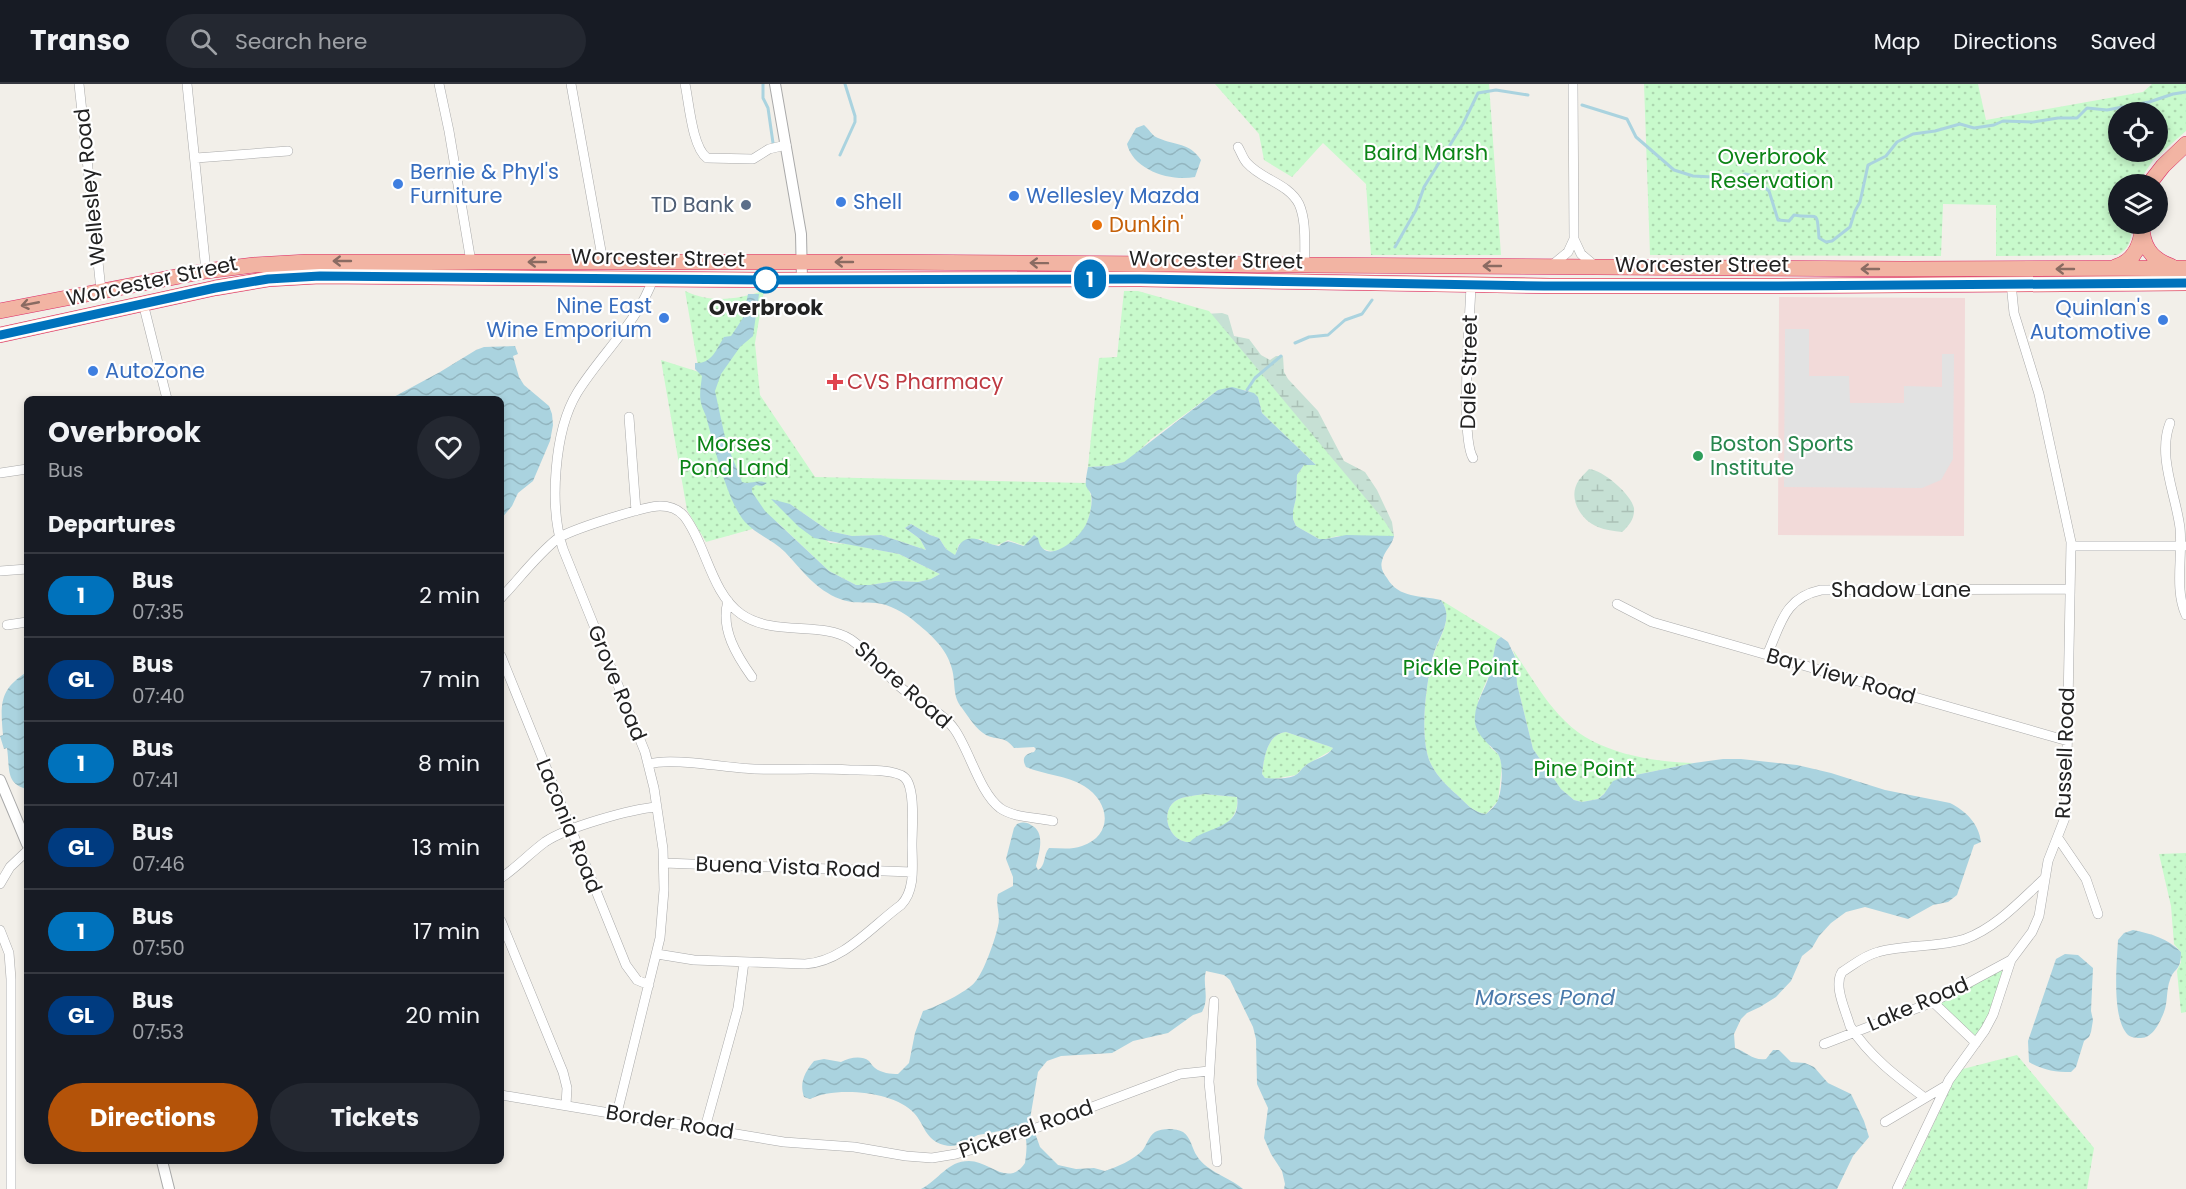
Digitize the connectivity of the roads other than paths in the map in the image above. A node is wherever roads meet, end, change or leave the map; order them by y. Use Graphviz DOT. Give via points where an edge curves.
graph roads {
  1 [pos="79,84"];
  2 [pos="187,84"];
  3 [pos="439,84"];
  4 [pos="571,84"];
  5 [pos="685,84"];
  6 [pos="775,84"];
  7 [pos="1573,84"];
  8 [pos="2186,144"];
  9 [pos="786,145"];
  10 [pos="1238,147"];
  11 [pos="288,152"];
  12 [pos="2179,154"];
  13 [pos="195,158"];
  14 [pos="2157,174"];
  15 [pos="2141,234"];
  16 [pos="2143,234"];
  17 [pos="1574,239"];
  18 [pos="471,262"];
  19 [pos="603,262"];
  20 [pos="802,262"];
  21 [pos="1305,265"];
  22 [pos="1550,267"];
  23 [pos="1597,267"];
  24 [pos="2107,268"];
  25 [pos="206,272"];
  26 [pos="2185,273"];
  27 [pos="653,279"];
  28 [pos="802,280"];
  29 [pos="2011,283"];
  30 [pos="1471,285"];
  31 [pos="101,290"];
  32 [pos="143,303"];
  33 [pos="0,310"];
  34 [pos="0,335"];
  35 [pos="166,396"];
  36 [pos="629,417"];
  37 [pos="2170,423"];
  38 [pos="1473,458"];
  39 [pos="24,469"];
  40 [pos="0,472"];
  41 [pos="636,511"];
  42 [pos="559,537"];
  43 [pos="2071,546"];
  44 [pos="2183,546"];
  45 [pos="24,569"];
  46 [pos="0,571"];
  47 [pos="2070,589"];
  48 [pos="504,595"];
  49 [pos="728,601"];
  50 [pos="1617,604"];
  51 [pos="2186,615"];
  52 [pos="24,622"];
  53 [pos="7,625"];
  54 [pos="1767,655"];
  55 [pos="504,663"];
  56 [pos="752,677"];
  57 [pos="2068,741"];
  58 [pos="649,764"];
  59 [pos="0,780"];
  60 [pos="657,807"];
  61 [pos="1053,821"];
  62 [pos="572,830"];
  63 [pos="24,837"];
  64 [pos="2058,838"];
  65 [pos="24,854"];
  66 [pos="664,863"];
  67 [pos="912,872"];
  68 [pos="504,876"];
  69 [pos="2045,878"];
  70 [pos="0,884"];
  71 [pos="2098,914"];
  72 [pos="504,928"];
  73 [pos="0,930"];
  74 [pos="657,954"];
  75 [pos="2011,960"];
  76 [pos="744,962"];
  77 [pos="649,985"];
  78 [pos="1214,1001"];
  79 [pos="1933,1002"];
  80 [pos="1853,1032"];
  81 [pos="1976,1043"];
  82 [pos="1824,1044"];
  83 [pos="1209,1071"];
  84 [pos="1947,1085"];
  85 [pos="504,1096"];
  86 [pos="1925,1098"];
  87 [pos="566,1106"];
  88 [pos="617,1113"];
  89 [pos="1885,1122"];
  90 [pos="705,1128"];
  91 [pos="838,1146"];
  92 [pos="1217,1162"];
  93 [pos="163,1164"];
  94 [pos="11,1189"];
  95 [pos="169,1189"];
  96 [pos="1897,1189"];
  1 -- 31 [label="street, Wellesley Road"];
  2 -- 13 [label="street"];
  3 -- 18 [label="street"];
  4 -- 19 [label="street"];
  5 -- 9 [label="street" via="696,138 706,158 753,159"];
  6 -- 9 [label="street"];
  7 -- 17 [label="street"];
  8 -- 12 [label="highway"];
  9 -- 20 [label="street"];
  10 -- 21 [label="street" via="1247,163 1279,184 1299,204"];
  11 -- 13 [label="street"];
  12 -- 14 [label="highway"];
  13 -- 25 [label="street"];
  15 -- 24 [label="highway" via="2132,257"];
  16 -- 26 [label="highway" via="2153,257"];
  17 -- 22 [label="street" via="1568,252"];
  17 -- 23 [label="street" via="1581,254"];
  19 -- 18 [label="highway, Worcester Street, one-way"];
  18 -- 25 [label="highway, Worcester Street, one-way" via="298,262"];
  19 -- 20 [label="highway, Worcester Street"];
  21 -- 20 [label="highway, Worcester Street, one-way"];
  20 -- 28 [label="street"];
  22 -- 21 [label="highway, Worcester Street, one-way"];
  22 -- 23 [label="highway, Worcester Street"];
  24 -- 23 [label="highway, Worcester Street, one-way"];
  24 -- 26 [label="highway, Worcester Street"];
  25 -- 31 [label="highway, Worcester Street"];
  26 -- 29 [label="highway, Worcester Street"];
  27 -- 28 [label="highway, Worcester Street"];
  27 -- 32 [label="highway, Worcester Street" via="306,276 238,283"];
  27 -- 42 [label="street, Grove Road" via="641,304 568,412 555,492"];
  28 -- 30 [label="highway, Worcester Street" via="1140,279"];
  29 -- 30 [label="highway, Worcester Street"];
  29 -- 43 [label="street, Russell Road" via="2014,314 2039,394"];
  30 -- 38 [label="street, Dale Street" via="1467,368 1468,449"];
  31 -- 33 [label="highway, Worcester Street, one-way"];
  32 -- 34 [label="highway, Worcester Street"];
  32 -- 35 [label="street"];
  36 -- 41 [label="street"];
  37 -- 44 [label="street" via="2166,454"];
  39 -- 40 [label="street"];
  41 -- 42 [label="street, Shore Road"];
  41 -- 49 [label="street, Shore Road" via="658,506 678,510"];
  42 -- 48 [label="street"];
  42 -- 58 [label="street, Grove Road"];
  43 -- 44 [label="street"];
  43 -- 47 [label="street, Russell Road"];
  44 -- 51 [label="street" via="2181,595"];
  45 -- 46 [label="street"];
  47 -- 54 [label="street, Shadow Lane" via="1821,590 1789,606"];
  47 -- 57 [label="street, Russell Road"];
  49 -- 56 [label="street" via="726,615 732,646"];
  49 -- 61 [label="street, Shore Road" via="742,615 758,622 850,639 905,691 948,721 985,790 1000,808"];
  50 -- 54 [label="street, Bay View Road" via="1653,622"];
  52 -- 53 [label="street"];
  54 -- 57 [label="street, Bay View Road"];
  55 -- 62 [label="street, Laconia Road"];
  57 -- 64 [label="street, Russell Road" via="2066,815"];
  58 -- 60 [label="street, Grove Road"];
  58 -- 67 [label="street" via="827,768 904,777 911,794"];
  59 -- 63 [label="street"];
  60 -- 62 [label="street"];
  60 -- 66 [label="street, Grove Road"];
  62 -- 68 [label="street" via="547,841"];
  62 -- 77 [label="street, Laconia Road" via="629,971"];
  64 -- 69 [label="street, Russell Road"];
  64 -- 71 [label="street" via="2086,879"];
  65 -- 70 [label="street"];
  66 -- 67 [label="street, Buena Vista Road"];
  66 -- 74 [label="street, Grove Road"];
  67 -- 76 [label="street" via="909,896 901,905 834,957 805,964"];
  69 -- 75 [label="street, Russell Road" via="2039,916"];
  69 -- 80 [label="street" via="2016,906 1974,935 1940,945 1876,952 1842,972 1839,988"];
  72 -- 87 [label="street" via="563,1072"];
  73 -- 94 [label="street" via="9,953 11,979"];
  74 -- 76 [label="street"];
  74 -- 77 [label="street, Grove Road"];
  75 -- 79 [label="street, Lake Road"];
  75 -- 81 [label="street, Russell Road" via="1993,1015"];
  76 -- 90 [label="street" via="738,1008"];
  77 -- 88 [label="street, Grove Road"];
  78 -- 83 [label="street"];
  79 -- 80 [label="street, Lake Road"];
  79 -- 81 [label="street"];
  80 -- 82 [label="street, Lake Road"];
  80 -- 86 [label="street" via="1869,1052"];
  81 -- 84 [label="street, Russell Road"];
  83 -- 91 [label="street, Pickerel Road" via="1180,1074 979,1149 932,1158"];
  83 -- 92 [label="street"];
  84 -- 86 [label="street"];
  84 -- 96 [label="street, Russell Road"];
  85 -- 87 [label="street, Border Road"];
  86 -- 89 [label="street"];
  87 -- 88 [label="street, Border Road"];
  88 -- 90 [label="street, Border Road"];
  90 -- 91 [label="street, Border Road"];
  93 -- 95 [label="street"];
}
